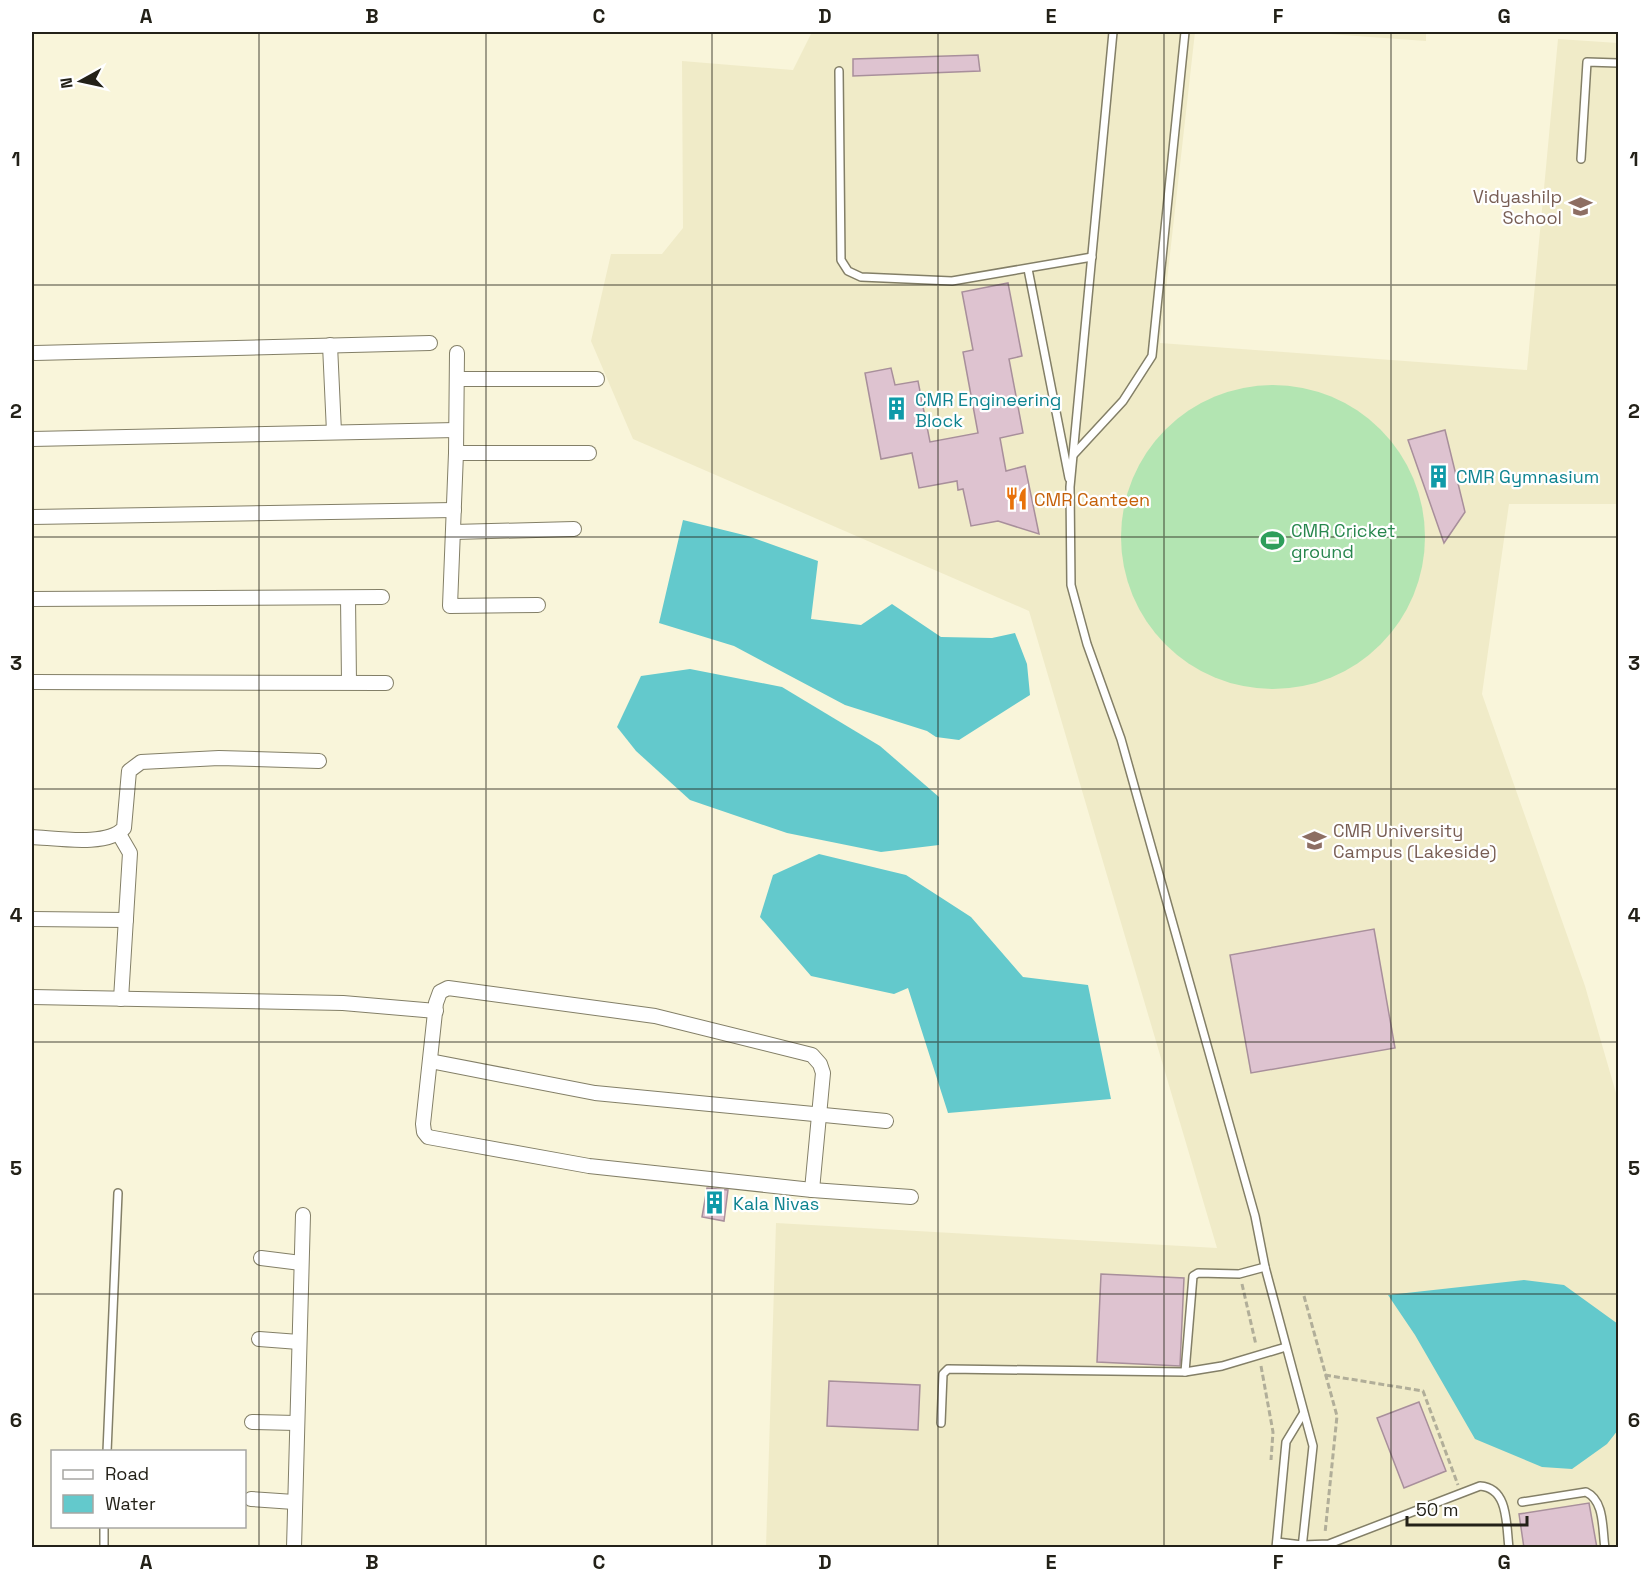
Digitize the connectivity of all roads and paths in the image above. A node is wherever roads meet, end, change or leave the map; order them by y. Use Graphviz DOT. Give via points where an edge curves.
graph roads {
  1 [pos="1113,32"];
  2 [pos="1185,32"];
  3 [pos="1618,63"];
  4 [pos="839,71"];
  5 [pos="1581,159"];
  6 [pos="1092,257"];
  7 [pos="1028,269"];
  8 [pos="430,343"];
  9 [pos="330,345"];
  10 [pos="35,353"];
  11 [pos="457,353"];
  12 [pos="457,379"];
  13 [pos="597,379"];
  14 [pos="456,430"];
  15 [pos="334,432"];
  16 [pos="32,439"];
  17 [pos="456,453"];
  18 [pos="589,453"];
  19 [pos="1074,454"];
  20 [pos="1070,487"];
  21 [pos="454,510"];
  22 [pos="32,517"];
  23 [pos="574,529"];
  24 [pos="453,532"];
  25 [pos="382,597"];
  26 [pos="348,598"];
  27 [pos="32,599"];
  28 [pos="538,605"];
  29 [pos="32,682"];
  30 [pos="349,682"];
  31 [pos="386,683"];
  32 [pos="319,761"];
  33 [pos="119,834"];
  34 [pos="32,837"];
  35 [pos="32,919"];
  36 [pos="126,920"];
  37 [pos="32,997"];
  38 [pos="122,999"];
  39 [pos="436,1011"];
  40 [pos="430,1061"];
  41 [pos="819,1116"];
  42 [pos="886,1121"];
  43 [pos="812,1190"];
  44 [pos="118,1192"];
  45 [pos="912,1197"];
  46 [pos="303,1215"];
  47 [pos="261,1258"];
  48 [pos="301,1263"];
  49 [pos="1265,1266"];
  50 [pos="1239,1274"];
  51 [pos="1304,1296"];
  52 [pos="260,1339"];
  53 [pos="299,1342"];
  54 [pos="1286,1347"];
  55 [pos="1259,1354"];
  56 [pos="1185,1372"];
  57 [pos="1325,1374"];
  58 [pos="1303,1414"];
  59 [pos="252,1422"];
  60 [pos="296,1423"];
  61 [pos="941,1423"];
  62 [pos="108,1450"];
  63 [pos="1271,1467"];
  64 [pos="1461,1492"];
  65 [pos="251,1499"];
  66 [pos="294,1502"];
  67 [pos="1521,1502"];
  68 [pos="105,1528"];
  69 [pos="1324,1544"];
  70 [pos="1276,1545"];
  71 [pos="1302,1546"];
  72 [pos="104,1548"];
  73 [pos="294,1548"];
  74 [pos="1509,1548"];
  75 [pos="1605,1548"];
  1 -- 6 [label="lane"];
  2 -- 19 [label="lane" via="1152,356 1123,401"];
  3 -- 5 [label="lane" via="1587,62"];
  4 -- 7 [label="lane" via="841,260 848,271 873,279 952,281"];
  6 -- 7 [label="lane"];
  6 -- 19 [label="lane"];
  7 -- 20 [label="lane"];
  8 -- 9 [label="street"];
  9 -- 10 [label="street"];
  9 -- 15 [label="street"];
  11 -- 12 [label="street"];
  12 -- 13 [label="street"];
  12 -- 14 [label="street"];
  14 -- 15 [label="street"];
  14 -- 17 [label="street"];
  15 -- 16 [label="street"];
  17 -- 18 [label="street"];
  17 -- 21 [label="street"];
  19 -- 20 [label="lane"];
  20 -- 49 [label="lane" via="1069,569 1076,608 1121,739 1255,1216"];
  21 -- 22 [label="street"];
  21 -- 24 [label="street"];
  23 -- 24 [label="street"];
  24 -- 28 [label="street" via="450,606"];
  25 -- 26 [label="street"];
  26 -- 27 [label="street"];
  26 -- 30 [label="street"];
  29 -- 30 [label="street"];
  30 -- 31 [label="street"];
  32 -- 33 [label="street" via="219,758 141,762 129,771 124,828"];
  33 -- 34 [label="street" via="108,840"];
  33 -- 36 [label="street" via="130,853"];
  35 -- 36 [label="street"];
  36 -- 38 [label="street"];
  37 -- 38 [label="street"];
  38 -- 39 [label="street" via="343,1003"];
  39 -- 40 [label="street"];
  39 -- 41 [label="street" via="440,992 448,988 655,1016 812,1055 823,1072"];
  40 -- 41 [label="street" via="595,1093"];
  40 -- 43 [label="street" via="423,1124 428,1137 589,1166"];
  41 -- 42 [label="street"];
  41 -- 43 [label="street"];
  43 -- 45 [label="street"];
  44 -- 62 [label="lane"];
  46 -- 48 [label="street"];
  47 -- 48 [label="street"];
  48 -- 53 [label="street"];
  49 -- 50 [label="lane"];
  49 -- 54 [label="lane"];
  50 -- 55 [label="path"];
  50 -- 56 [label="lane" via="1193,1276"];
  51 -- 57 [label="path"];
  52 -- 53 [label="street"];
  53 -- 60 [label="street"];
  54 -- 55 [label="lane"];
  54 -- 58 [label="lane"];
  55 -- 56 [label="lane"];
  55 -- 63 [label="path" via="1273,1432"];
  56 -- 61 [label="lane" via="948,1369 943,1374"];
  57 -- 64 [label="path" via="1423,1391"];
  57 -- 69 [label="path" via="1337,1416"];
  58 -- 70 [label="lane" via="1286,1442"];
  58 -- 71 [label="lane" via="1313,1446"];
  59 -- 60 [label="street"];
  60 -- 66 [label="street"];
  64 -- 69 [label="lane"];
  64 -- 74 [label="lane" via="1480,1486 1499,1494"];
  65 -- 66 [label="street"];
  66 -- 73 [label="street"];
  67 -- 75 [label="lane" via="1586,1492 1599,1505"];
  68 -- 72 [label="lane"];
  69 -- 71 [label="lane"];
  70 -- 71 [label="lane"];
}
